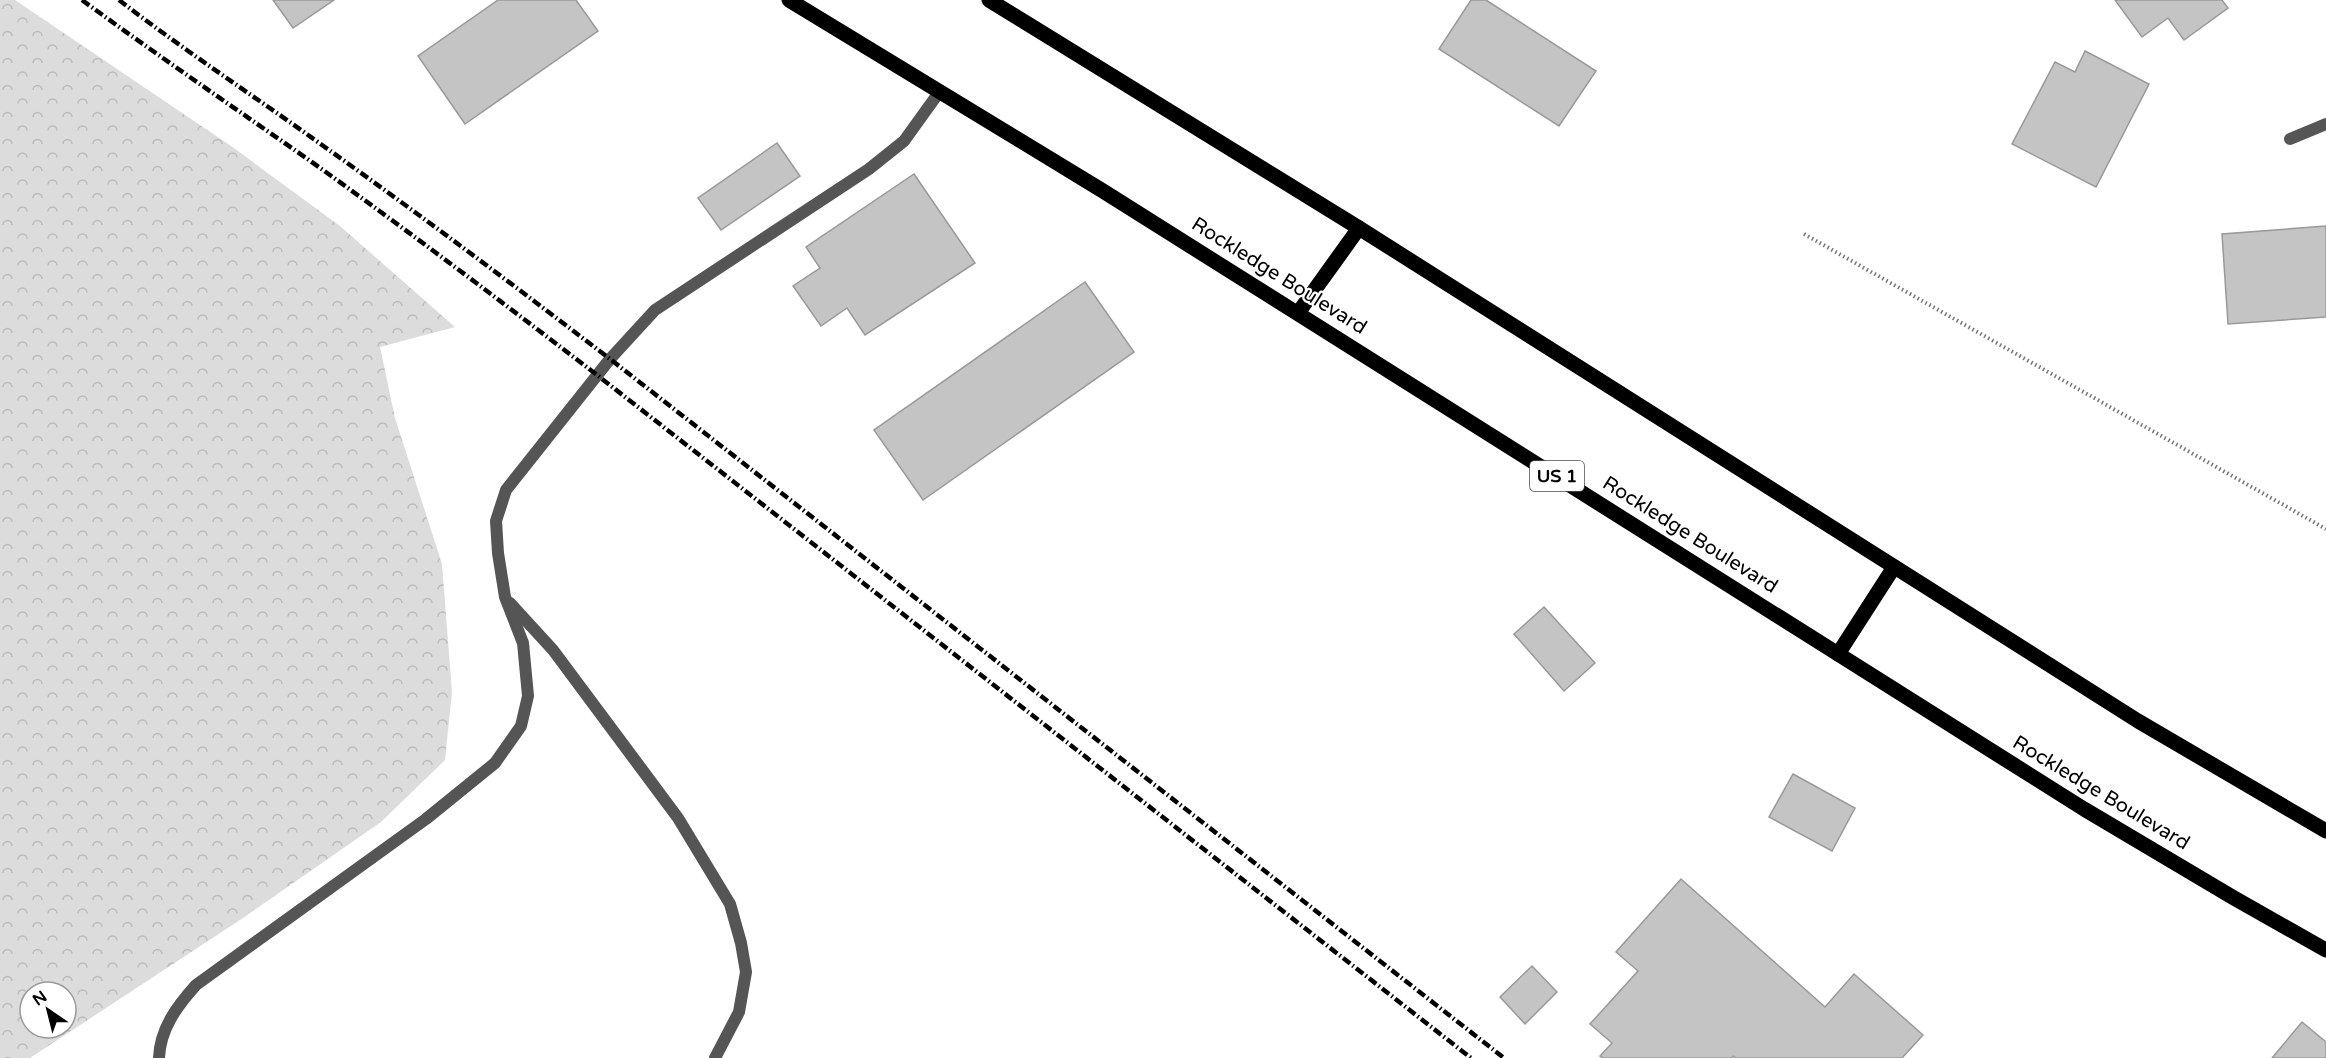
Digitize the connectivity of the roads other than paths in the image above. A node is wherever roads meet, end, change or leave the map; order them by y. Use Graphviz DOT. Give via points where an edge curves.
graph roads {
  1 [pos="789,0"];
  2 [pos="989,0"];
  3 [pos="940,91"];
  4 [pos="2326,124"];
  5 [pos="2290,139"];
  6 [pos="1359,228"];
  7 [pos="1299,314"];
  8 [pos="1894,567"];
  9 [pos="505,597"];
  10 [pos="1838,654"];
  11 [pos="2326,831"];
  12 [pos="2326,950"];
  13 [pos="159,1058"];
  14 [pos="715,1058"];
  1 -- 3 [label="main road, Rockledge Boulevard / US 1"];
  2 -- 6 [label="main road"];
  3 -- 7 [label="main road, Rockledge Boulevard / US 1"];
  3 -- 9 [label="street" via="904,141 869,169 655,310 618,350 506,490 496,521"];
  4 -- 5 [label="street"];
  6 -- 7 [label="main road"];
  6 -- 8 [label="main road"];
  7 -- 10 [label="main road, Rockledge Boulevard / US 1"];
  8 -- 10 [label="main road"];
  8 -- 11 [label="main road" via="2138,721"];
  9 -- 13 [label="street" via="523,643 528,696 521,726 495,763 426,819 196,985 174,1010"];
  9 -- 14 [label="street" via="553,650 678,818 730,904 747,972 738,1012"];
  10 -- 12 [label="main road, Rockledge Boulevard / US 1" via="2084,809"];
}
